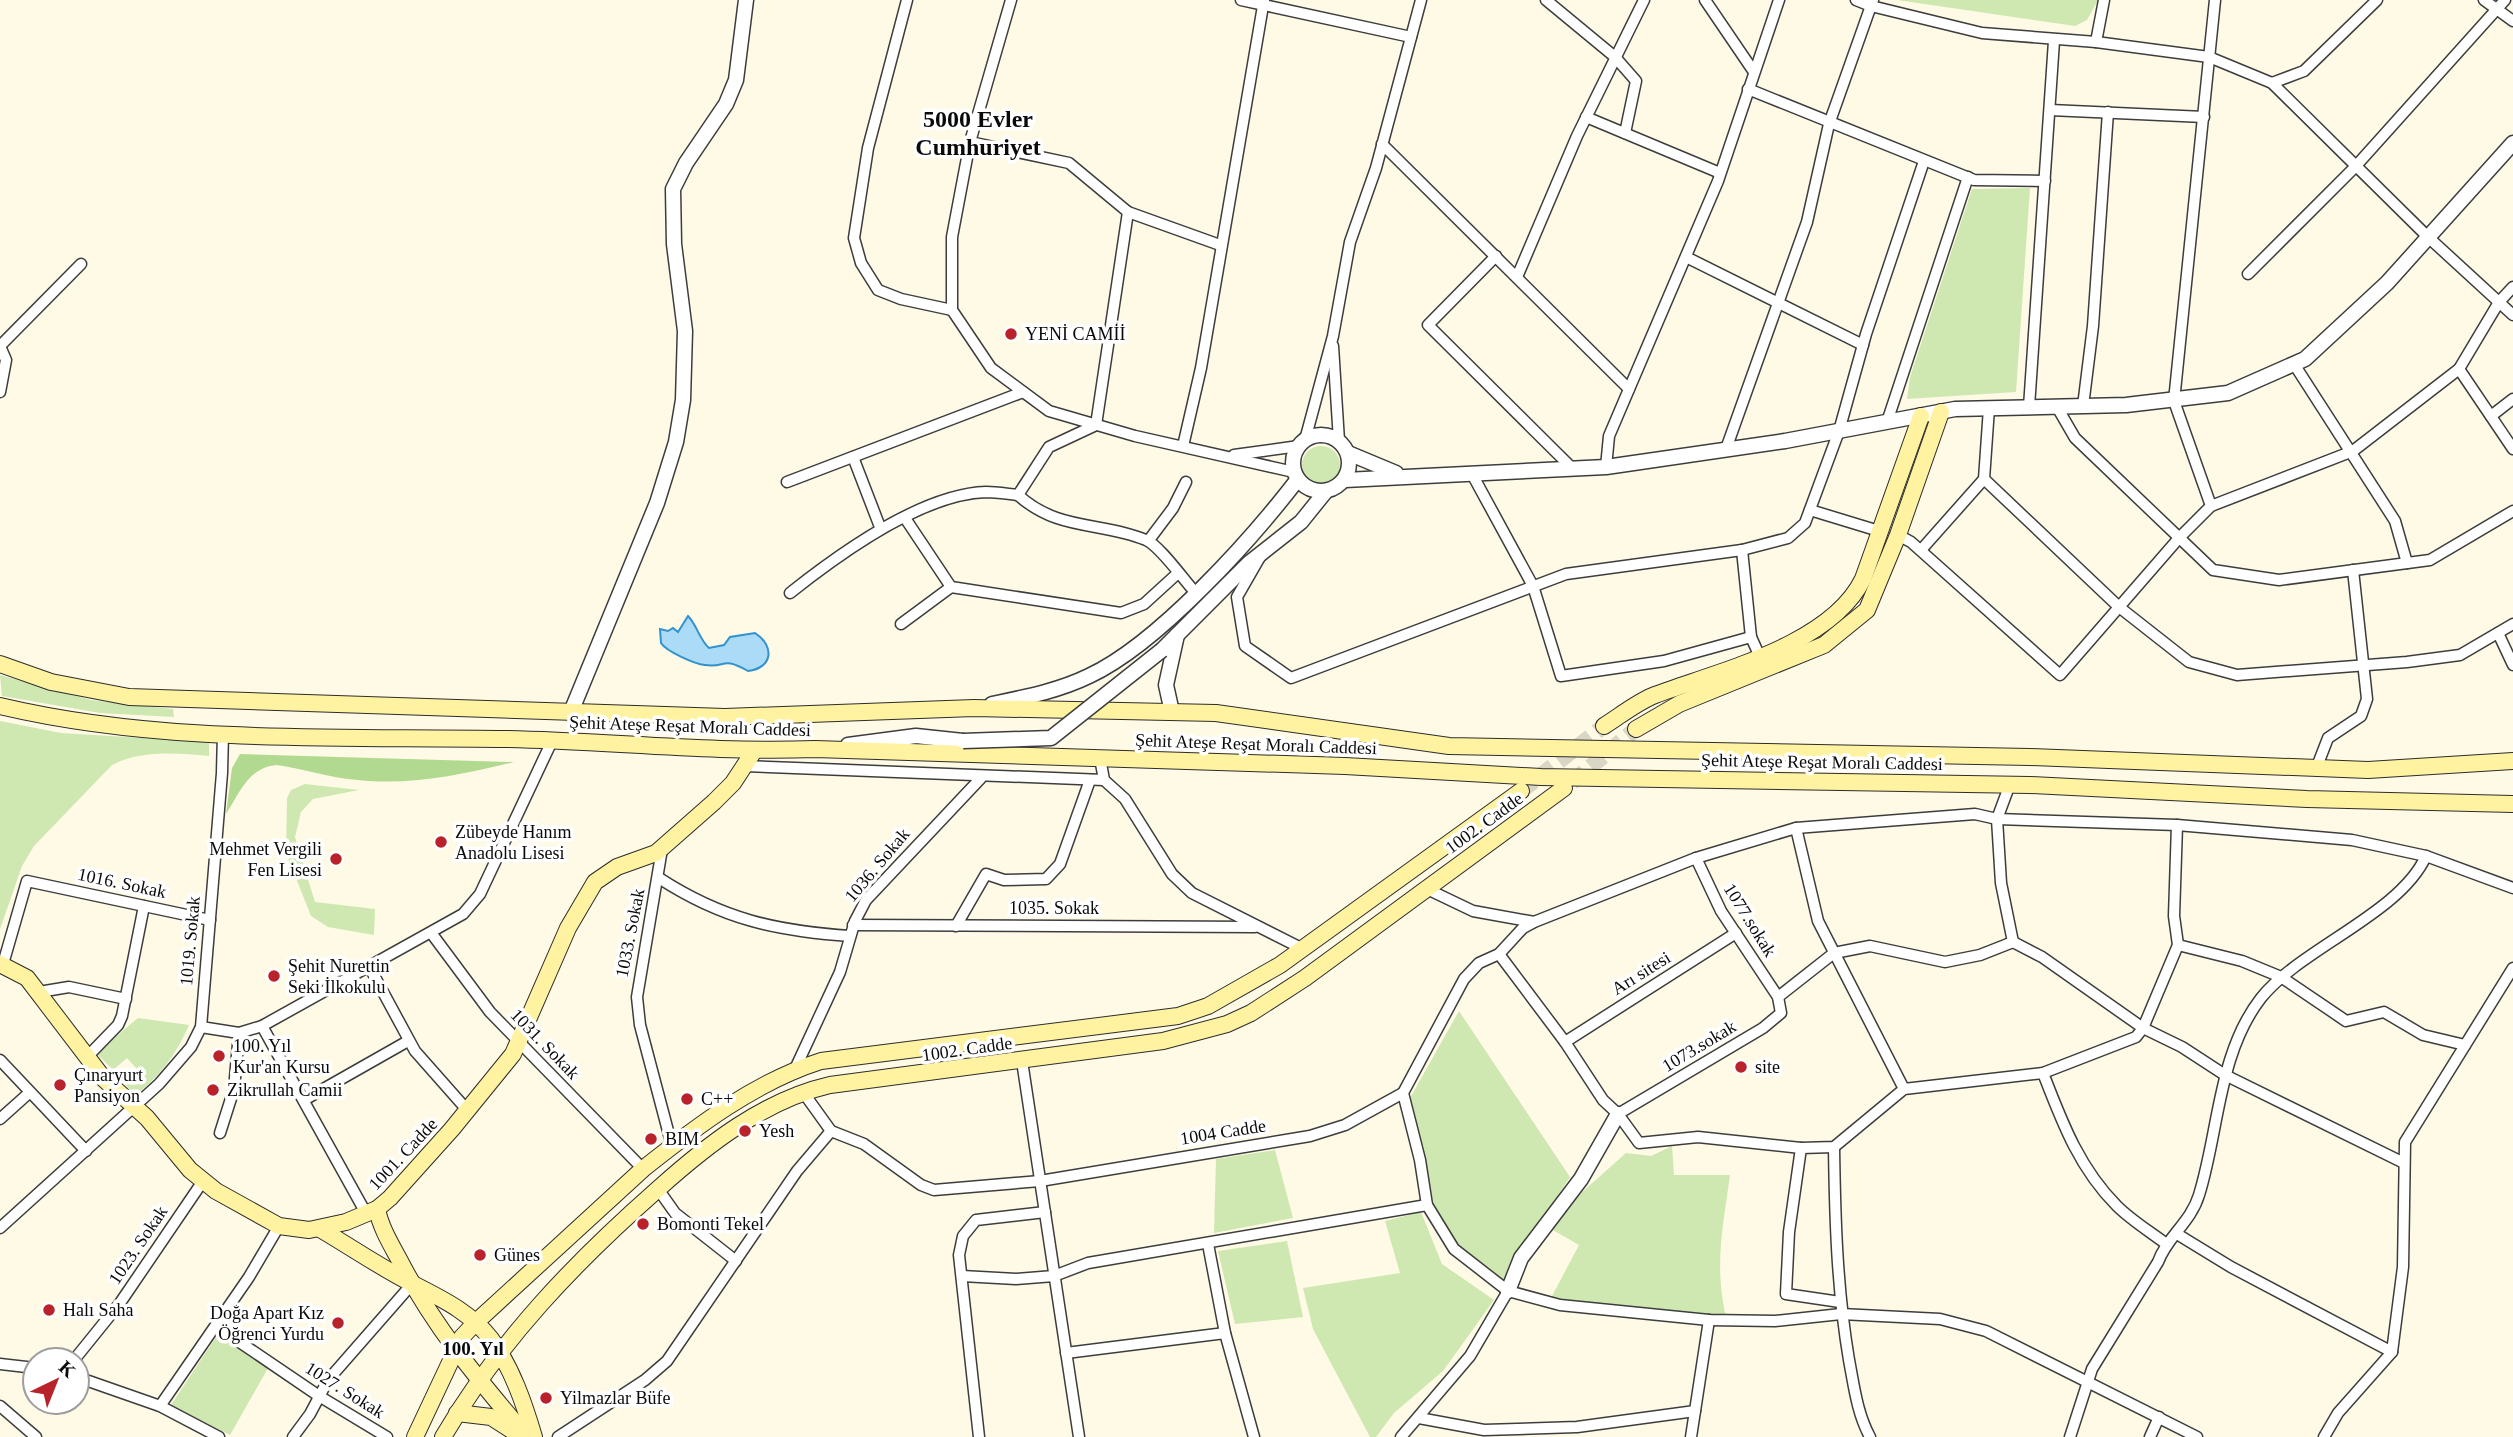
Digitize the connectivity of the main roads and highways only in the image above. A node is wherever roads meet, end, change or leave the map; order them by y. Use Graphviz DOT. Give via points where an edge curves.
graph roads {
  1 [pos="1941,412"];
  2 [pos="1921,416"];
  3 [pos="1879,531"];
  4 [pos="1898,535"];
  5 [pos="1763,663"];
  6 [pos="0,664"];
  7 [pos="0,706"];
  8 [pos="1604,726"];
  9 [pos="1636,729"];
  10 [pos="754,751"];
  11 [pos="2513,761"];
  12 [pos="1564,788"];
  13 [pos="1521,791"];
  14 [pos="2513,804"];
  15 [pos="1412,870"];
  16 [pos="1427,889"];
  17 [pos="1303,949"];
  18 [pos="1,964"];
  19 [pos="1318,968"];
  20 [pos="1018,1036"];
  21 [pos="1022,1061"];
  22 [pos="795,1069"];
  23 [pos="803,1092"];
  24 [pos="643,1169"];
  25 [pos="658,1189"];
  26 [pos="372,1212"];
  27 [pos="320,1229"];
  28 [pos="412,1284"];
  29 [pos="475,1323"];
  30 [pos="455,1352"];
  31 [pos="499,1352"];
  32 [pos="478,1381"];
  33 [pos="457,1413"];
  34 [pos="415,1437"];
  35 [pos="443,1437"];
  36 [pos="521,1437"];
  37 [pos="527,1437"];
  38 [pos="534,1437"];
  1 -- 4 [label="main road"];
  2 -- 3 [label="main road"];
  3 -- 4 [label="main road"];
  3 -- 5 [label="main road" via="1853,600"];
  4 -- 5 [label="main road" via="1867,610 1824,645"];
  5 -- 8 [label="main road" via="1652,696"];
  5 -- 9 [label="main road"];
  6 -- 11 [label="main road" via="51,682 129,697 725,717 974,708 1216,713 1449,746 2030,757 2368,770"];
  7 -- 10 [label="main road, Şehit Ateşe Reşat Moralı Caddesi" via="100,724 223,733"];
  10 -- 14 [label="main road, Şehit Ateşe Reşat Moralı Caddesi" via="815,749 1345,766 1541,777 2010,785"];
  10 -- 26 [label="main road, 1001. Cadde" via="714,802 662,849 605,873 588,890 518,1044 468,1111"];
  12 -- 16 [label="main road, 1002. Cadde"];
  13 -- 15 [label="main road, 1002. Cadde"];
  15 -- 16 [label="main road"];
  15 -- 17 [label="main road, 1002. Cadde"];
  16 -- 19 [label="main road, 1002. Cadde"];
  17 -- 19 [label="main road"];
  17 -- 20 [label="main road, 1002. Cadde" via="1244,987 1178,1016"];
  18 -- 27 [label="main road, 1001. Cadde" via="27,978 104,1079 203,1181 279,1226"];
  19 -- 21 [label="main road, 1002. Cadde" via="1251,1013 1212,1029 1163,1041"];
  20 -- 21 [label="main road"];
  20 -- 22 [label="main road, 1002. Cadde" via="821,1061"];
  21 -- 23 [label="main road, 1002. Cadde"];
  22 -- 23 [label="main road"];
  22 -- 24 [label="main road, 1002. Cadde" via="738,1101"];
  23 -- 25 [label="main road, 1002. Cadde" via="749,1120"];
  24 -- 25 [label="main road"];
  24 -- 29 [label="main road, 1002. Cadde"];
  25 -- 31 [label="main road, 1002. Cadde" via="583,1256"];
  26 -- 27 [label="main road, 1001. Cadde"];
  26 -- 28 [label="main road"];
  27 -- 28 [label="main road"];
  28 -- 29 [label="main road" via="445,1299"];
  28 -- 30 [label="main road"];
  29 -- 30 [label="main road, 1002. Cadde"];
  29 -- 31 [label="main road"];
  30 -- 32 [label="main road"];
  30 -- 34 [label="main road, 1002. Cadde"];
  31 -- 32 [label="main road, 1002. Cadde"];
  31 -- 38 [label="main road" via="524,1403"];
  32 -- 33 [label="main road, 1002. Cadde"];
  32 -- 37 [label="main road"];
  33 -- 35 [label="main road, 1002. Cadde"];
  33 -- 36 [label="main road" via="491,1417"];
}
